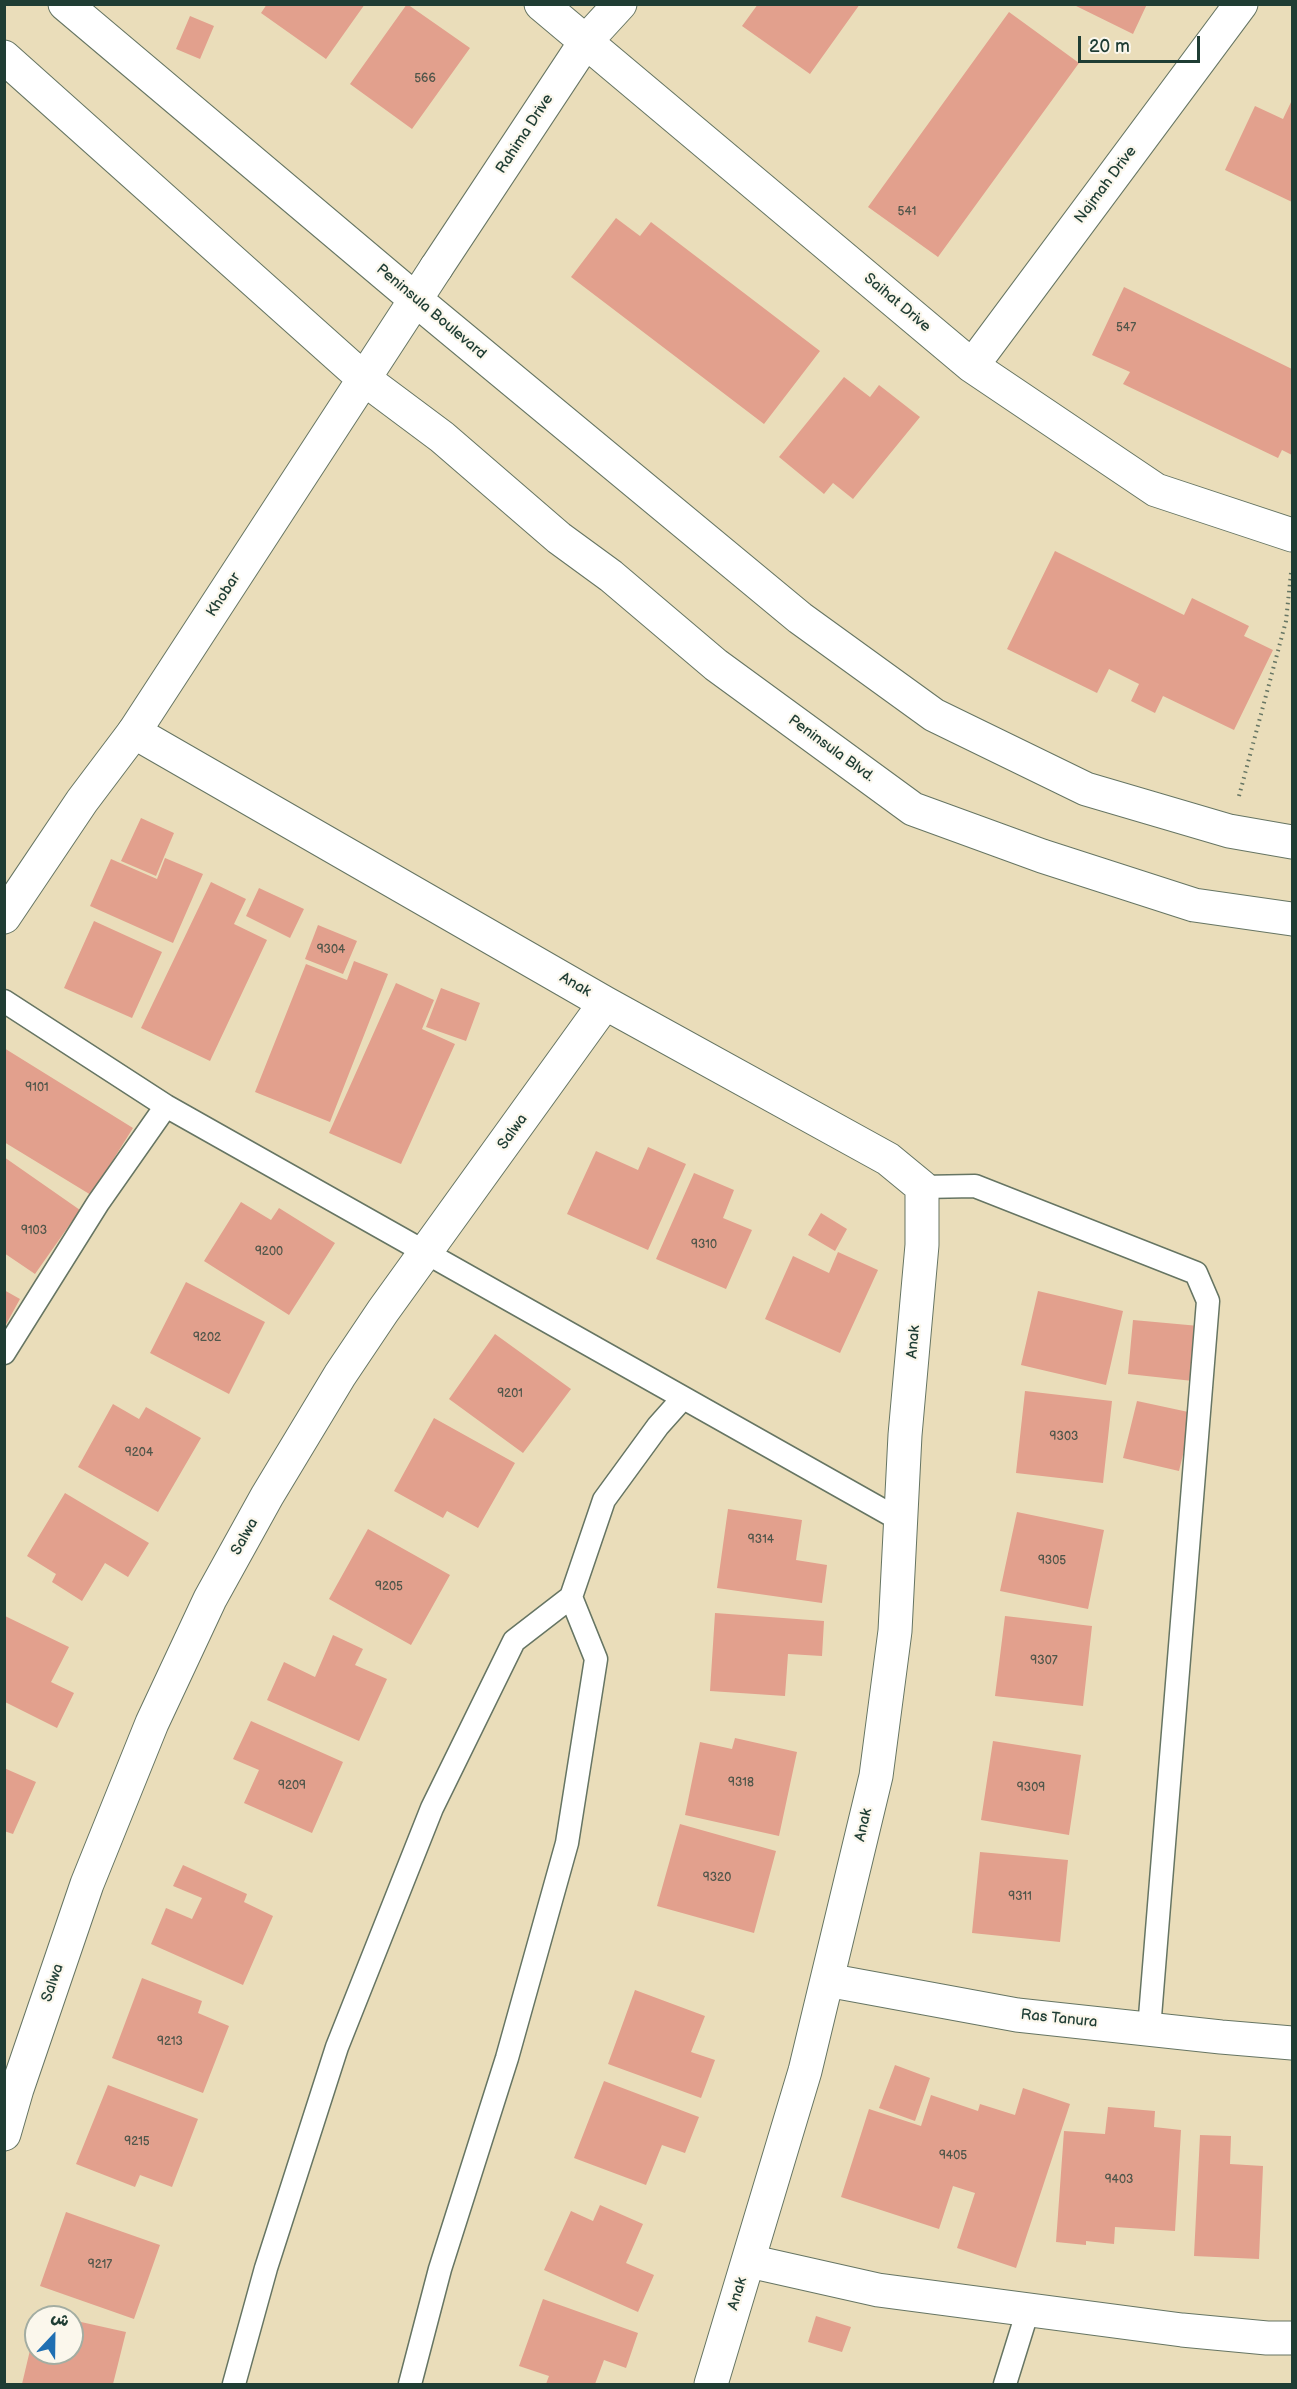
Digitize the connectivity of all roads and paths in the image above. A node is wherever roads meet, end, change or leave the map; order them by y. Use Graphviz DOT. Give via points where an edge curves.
graph roads {
  1 [pos="65,4"];
  2 [pos="541,4"];
  3 [pos="620,4"];
  4 [pos="1241,4"];
  5 [pos="586,41"];
  6 [pos="4,57"];
  7 [pos="436,268"];
  8 [pos="416,300"];
  9 [pos="972,366"];
  10 [pos="363,378"];
  11 [pos="1293,535"];
  12 [pos="1291,571"];
  13 [pos="134,732"];
  14 [pos="1229,831"];
  15 [pos="1293,842"];
  16 [pos="4,917"];
  17 [pos="1293,920"];
  18 [pos="4,1001"];
  19 [pos="605,1003"];
  20 [pos="166,1106"];
  21 [pos="922,1187"];
  22 [pos="426,1253"];
  23 [pos="4,1353"];
  24 [pos="683,1398"];
  25 [pos="900,1520"];
  26 [pos="571,1597"];
  27 [pos="827,1980"];
  28 [pos="1149,2029"];
  29 [pos="1293,2043"];
  30 [pos="4,2134"];
  31 [pos="748,2261"];
  32 [pos="1028,2310"];
  33 [pos="1293,2338"];
  34 [pos="234,2385"];
  35 [pos="410,2385"];
  36 [pos="711,2385"];
  37 [pos="1005,2385"];
  1 -- 8 [label="street, Peninsula Boulevard"];
  2 -- 5 [label="street, Saihat Drive"];
  3 -- 5 [label="street, Rahima Drive"];
  4 -- 9 [label="street, Najmah Drive"];
  5 -- 7 [label="street, Rahima Drive"];
  5 -- 9 [label="street, Saihat Drive"];
  6 -- 10 [label="street"];
  7 -- 8 [label="street, Khobar"];
  8 -- 10 [label="street, Khobar"];
  8 -- 14 [label="street, Peninsula Boulevard" via="800,618 934,715 1086,789"];
  9 -- 11 [label="street, Saihat Drive" via="1156,490"];
  10 -- 13 [label="street, Khobar"];
  10 -- 17 [label="street, Peninsula Blvd." via="442,437 559,538 716,664 913,809 1194,905"];
  12 -- 14 [label="path" via="1286,621"];
  13 -- 16 [label="street, Khobar"];
  13 -- 19 [label="street, Anak"];
  14 -- 15 [label="street"];
  18 -- 20 [label="lane"];
  19 -- 21 [label="street, Anak" via="888,1159"];
  19 -- 22 [label="street, Salwa"];
  20 -- 22 [label="lane"];
  20 -- 23 [label="lane" via="98,1203"];
  21 -- 25 [label="street, Anak" via="922,1245"];
  21 -- 28 [label="lane" via="975,1186 1196,1273 1208,1301"];
  22 -- 24 [label="lane"];
  22 -- 30 [label="street, Salwa" via="340,1375 210,1599 152,1723 87,1884"];
  24 -- 25 [label="lane"];
  24 -- 26 [label="lane" via="604,1500"];
  25 -- 27 [label="street, Anak" via="895,1631 876,1776"];
  26 -- 34 [label="lane" via="514,1641 432,1808 337,2048 266,2268"];
  26 -- 35 [label="lane" via="596,1659 567,1843 507,2058 440,2269"];
  27 -- 28 [label="street, Ras Tanura" via="1017,2015"];
  27 -- 31 [label="street, Anak" via="805,2072"];
  28 -- 29 [label="street, Ras Tanura"];
  31 -- 32 [label="street" via="878,2290"];
  31 -- 36 [label="street, Anak"];
  32 -- 33 [label="street" via="1182,2330"];
  32 -- 37 [label="lane"];
}
